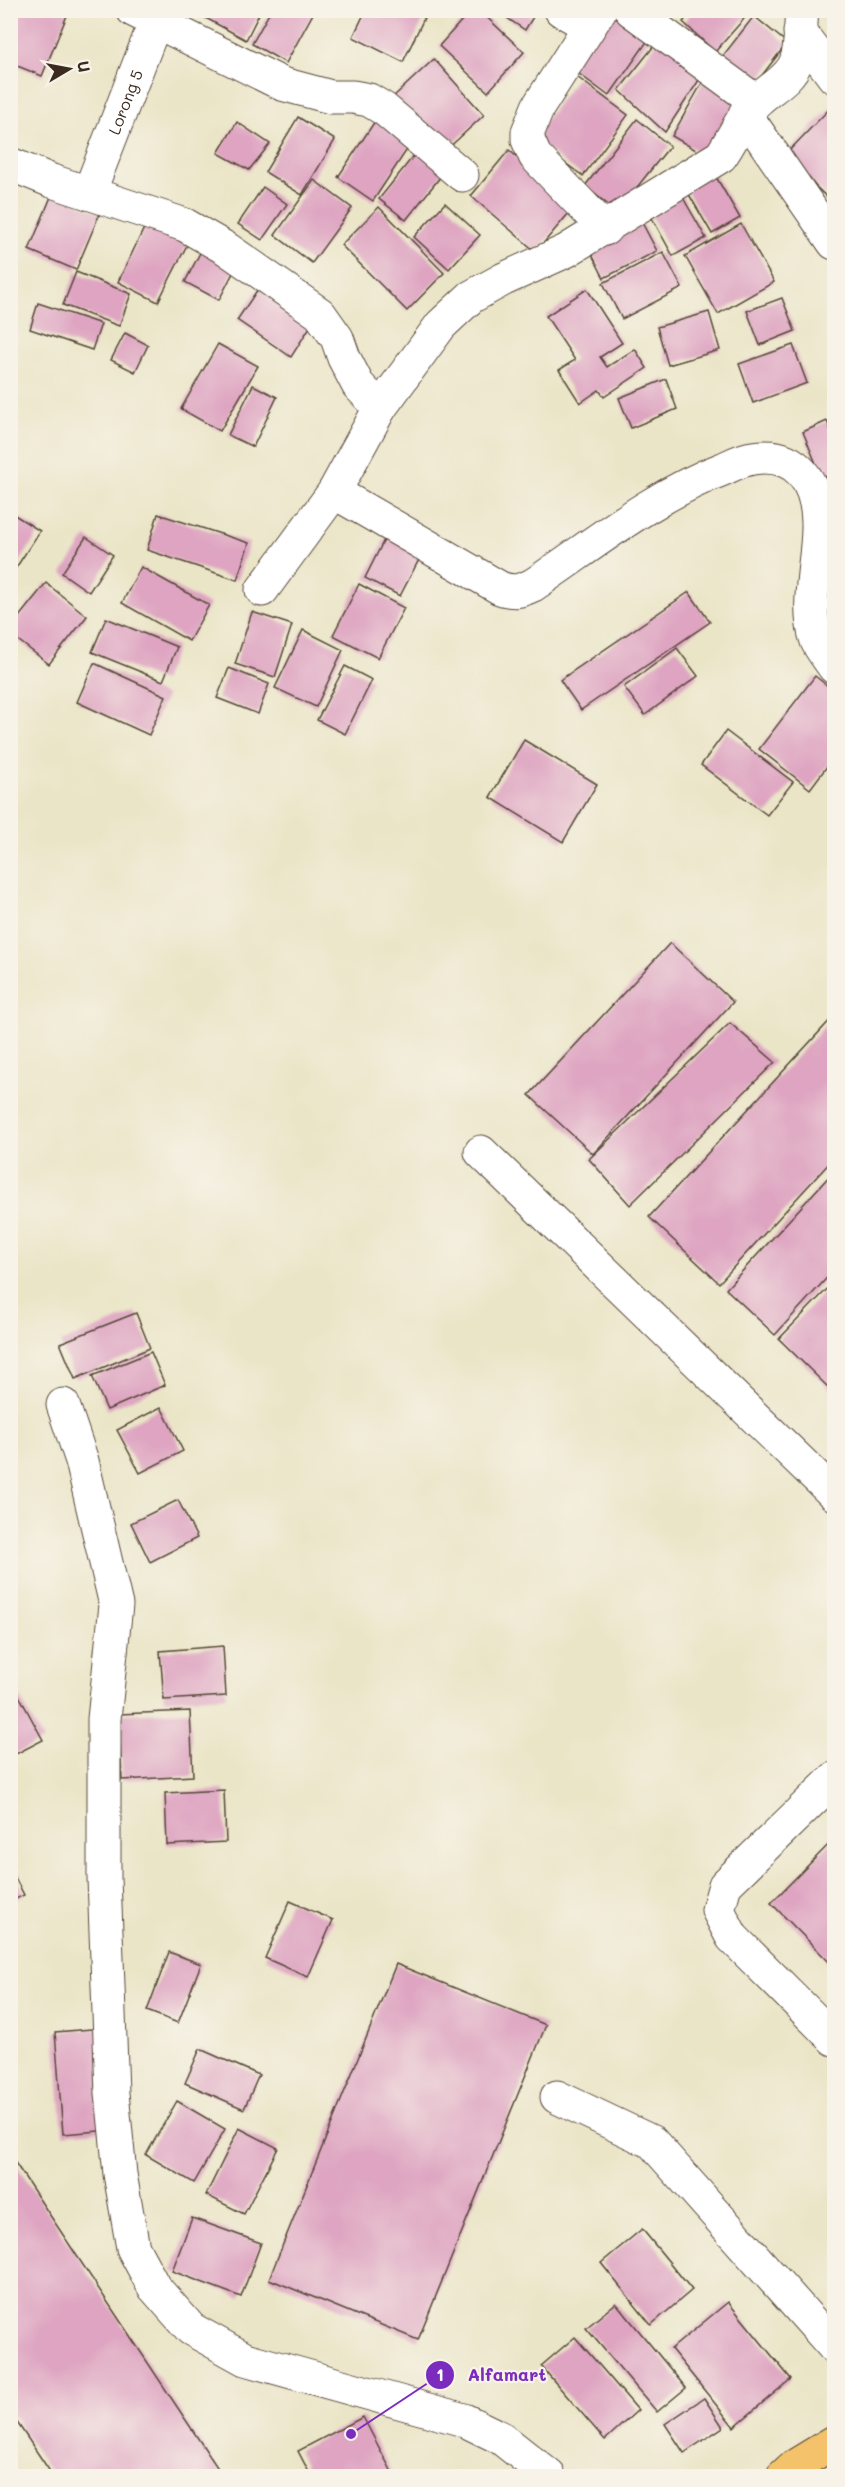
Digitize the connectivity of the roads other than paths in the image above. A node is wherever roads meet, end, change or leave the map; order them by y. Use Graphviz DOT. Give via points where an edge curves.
graph roads {
  1 [pos="561,10"];
  2 [pos="631,10"];
  3 [pos="149,14"];
  4 [pos="595,18"];
  5 [pos="801,21"];
  6 [pos="834,77"];
  7 [pos="750,108"];
  8 [pos="10,164"];
  9 [pos="462,175"];
  10 [pos="89,194"];
  11 [pos="605,229"];
  12 [pos="834,243"];
  13 [pos="380,408"];
  14 [pos="334,492"];
  15 [pos="262,590"];
  16 [pos="834,668"];
  17 [pos="481,1152"];
  18 [pos="63,1405"];
  19 [pos="834,1494"];
  20 [pos="834,1779"];
  21 [pos="834,2038"];
  22 [pos="557,2097"];
  23 [pos="834,2347"];
  24 [pos="834,2442"];
  25 [pos="780,2473"];
  26 [pos="549,2476"];
  1 -- 4 [label="street"];
  2 -- 7 [label="street" via="746,94"];
  3 -- 9 [label="street" via="282,84 331,98 369,100"];
  3 -- 10 [label="street, Lorong 5"];
  4 -- 11 [label="street" via="538,106 530,123 528,141 535,156"];
  5 -- 6 [label="street"];
  5 -- 7 [label="street" via="797,61"];
  7 -- 11 [label="street" via="721,156"];
  7 -- 12 [label="street"];
  8 -- 10 [label="street"];
  10 -- 13 [label="street" via="185,225 227,249 320,314 337,338 358,385"];
  11 -- 13 [label="street" via="471,297 441,325"];
  13 -- 14 [label="street"];
  14 -- 15 [label="street"];
  14 -- 16 [label="street" via="513,592 533,585 669,494 711,473 752,458 784,459 803,471 816,497 813,615 817,641"];
  17 -- 19 [label="street"];
  18 -- 26 [label="street" via="82,1461 116,1605 104,1719 104,1878 112,2093 133,2248 154,2287 191,2329 245,2359 464,2420 501,2438"];
  20 -- 21 [label="street" via="725,1885 718,1910 732,1937"];
  22 -- 23 [label="street" via="652,2142"];
  24 -- 25 [label="main road"];
}
